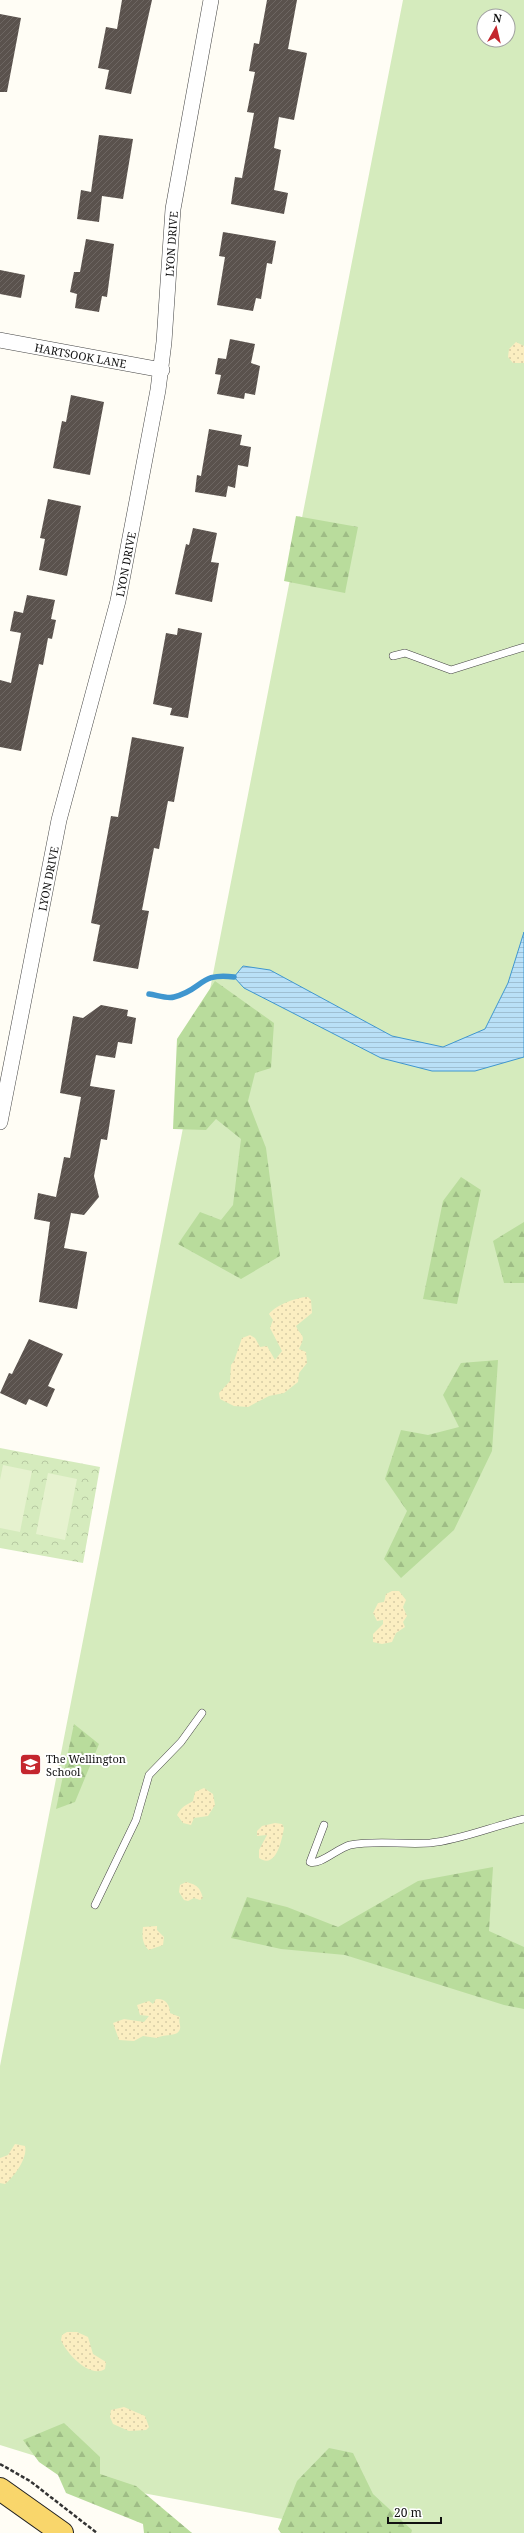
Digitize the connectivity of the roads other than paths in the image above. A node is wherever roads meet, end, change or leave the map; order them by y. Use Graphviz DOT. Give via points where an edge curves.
graph roads {
  1 [pos="211,0"];
  2 [pos="0,340"];
  3 [pos="162,370"];
  4 [pos="524,647"];
  5 [pos="393,656"];
  6 [pos="0,1122"];
  7 [pos="202,1713"];
  8 [pos="524,1818"];
  9 [pos="324,1825"];
  10 [pos="95,1905"];
  11 [pos="0,2490"];
  12 [pos="62,2533"];
  1 -- 3 [label="street, LYON DRIVE" via="173,209"];
  2 -- 3 [label="street, HARTSOOK LANE"];
  3 -- 6 [label="street, LYON DRIVE" via="118,601 59,820"];
  4 -- 5 [label="lane" via="451,670 405,653"];
  7 -- 10 [label="lane" via="181,1742 149,1775 136,1820"];
  8 -- 9 [label="lane" via="431,1843 349,1845 337,1849 314,1864 310,1862 311,1856"];
  11 -- 12 [label="main road"];
}
